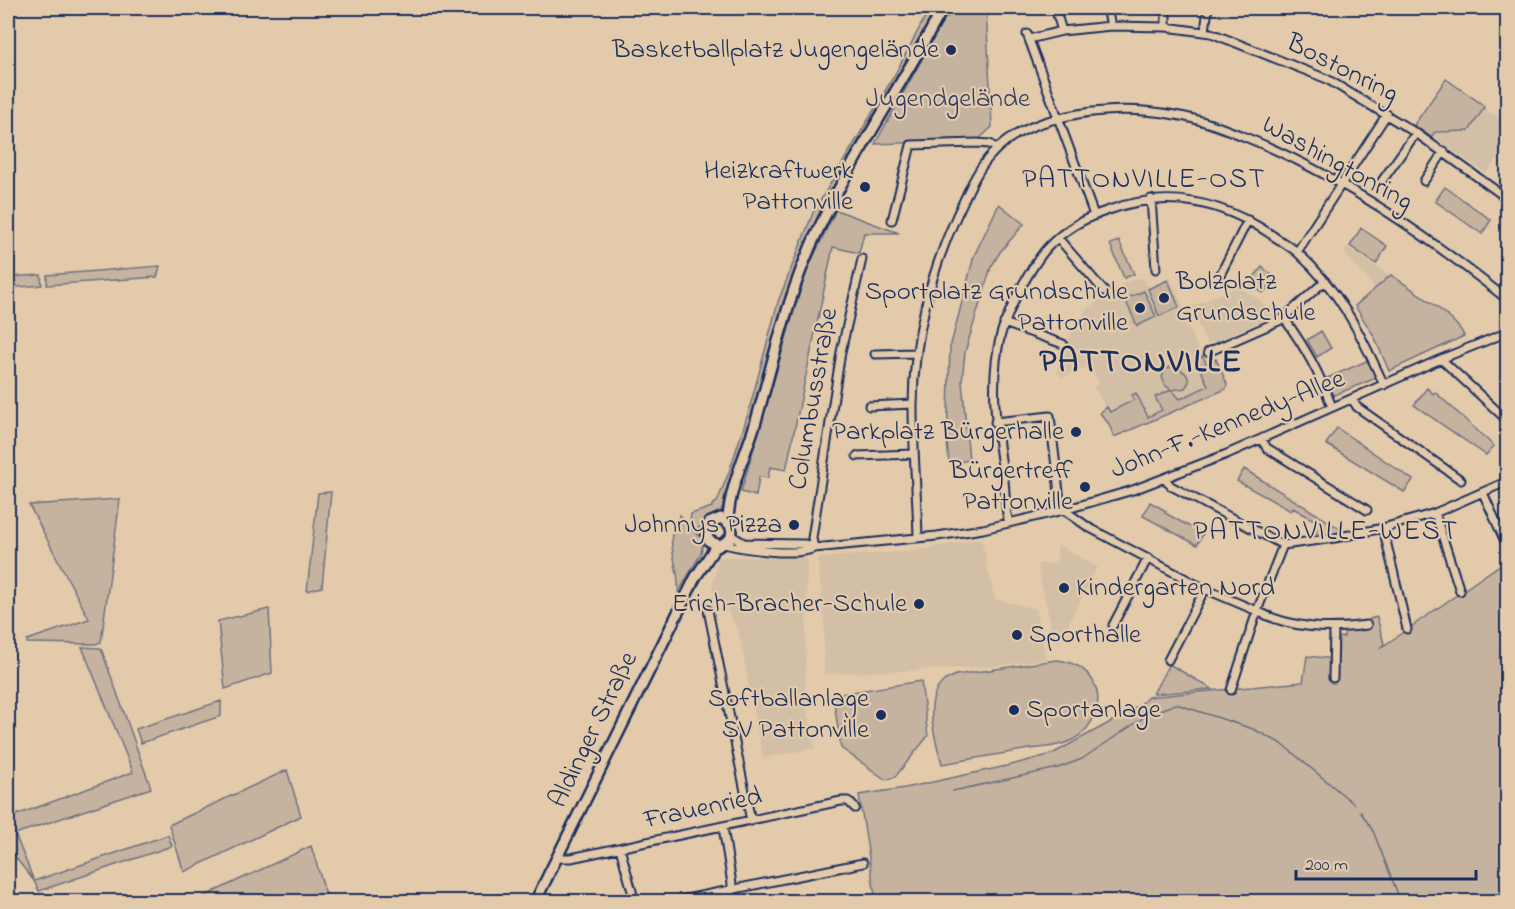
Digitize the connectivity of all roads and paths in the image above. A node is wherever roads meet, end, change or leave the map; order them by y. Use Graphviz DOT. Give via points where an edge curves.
graph roads {
  1 [pos="943,8"];
  2 [pos="1055,8"];
  3 [pos="1107,8"];
  4 [pos="1166,8"];
  5 [pos="1208,8"];
  6 [pos="1111,26"];
  7 [pos="1166,27"];
  8 [pos="1062,31"];
  9 [pos="1205,31"];
  10 [pos="1387,114"];
  11 [pos="1058,118"];
  12 [pos="1416,133"];
  13 [pos="997,149"];
  14 [pos="1444,152"];
  15 [pos="1382,181"];
  16 [pos="1424,181"];
  17 [pos="1341,185"];
  18 [pos="1151,199"];
  19 [pos="1508,199"];
  20 [pos="1094,215"];
  21 [pos="892,220"];
  22 [pos="1248,220"];
  23 [pos="1058,238"];
  24 [pos="1297,252"];
  25 [pos="862,259"];
  26 [pos="1156,269"];
  27 [pos="1221,273"];
  28 [pos="1326,281"];
  29 [pos="1104,291"];
  30 [pos="1508,300"];
  31 [pos="1284,318"];
  32 [pos="1004,323"];
  33 [pos="1508,332"];
  34 [pos="1063,344"];
  35 [pos="1208,352"];
  36 [pos="917,353"];
  37 [pos="875,354"];
  38 [pos="1441,359"];
  39 [pos="1384,385"];
  40 [pos="1352,399"];
  41 [pos="913,404"];
  42 [pos="869,406"];
  43 [pos="1332,407"];
  44 [pos="1508,421"];
  45 [pos="995,422"];
  46 [pos="1261,439"];
  47 [pos="914,454"];
  48 [pos="857,456"];
  49 [pos="1165,479"];
  50 [pos="1461,480"];
  51 [pos="1508,481"];
  52 [pos="1483,493"];
  53 [pos="733,494"];
  54 [pos="1064,510"];
  55 [pos="1367,510"];
  56 [pos="1435,513"];
  57 [pos="716,519"];
  58 [pos="728,522"];
  59 [pos="1009,523"];
  60 [pos="1383,528"];
  61 [pos="732,536"];
  62 [pos="918,538"];
  63 [pos="709,541"];
  64 [pos="721,545"];
  65 [pos="1283,545"];
  66 [pos="814,548"];
  67 [pos="1508,548"];
  68 [pos="1148,558"];
  69 [pos="695,578"];
  70 [pos="1205,589"];
  71 [pos="1460,591"];
  72 [pos="708,610"];
  73 [pos="1257,611"];
  74 [pos="1113,625"];
  75 [pos="1367,625"];
  76 [pos="1334,628"];
  77 [pos="1407,629"];
  78 [pos="1168,660"];
  79 [pos="1333,678"];
  80 [pos="1231,690"];
  81 [pos="855,808"];
  82 [pos="751,821"];
  83 [pos="723,827"];
  84 [pos="620,848"];
  85 [pos="557,858"];
  86 [pos="863,863"];
  87 [pos="731,890"];
  88 [pos="535,902"];
  89 [pos="635,902"];
  90 [pos="671,902"];
  91 [pos="730,902"];
  1 -- 53 [label="main road" via="848,172 804,261"];
  2 -- 8 [label="street"];
  3 -- 6 [label="street"];
  4 -- 7 [label="street"];
  5 -- 9 [label="street"];
  6 -- 7 [label="street, Bostonring"];
  6 -- 8 [label="street, Bostonring"];
  7 -- 9 [label="street, Bostonring"];
  8 -- 11 [label="street, Bostonring" via="1028,37"];
  9 -- 10 [label="street, Bostonring" via="1327,79"];
  10 -- 12 [label="street, Bostonring"];
  10 -- 17 [label="street"];
  11 -- 13 [label="street, Washingtonring" via="1026,129"];
  11 -- 17 [label="street, Washingtonring" via="1129,110 1176,115 1217,126 1287,154"];
  11 -- 20 [label="street"];
  12 -- 14 [label="street, Bostonring"];
  12 -- 15 [label="street"];
  13 -- 21 [label="street" via="976,143 911,145"];
  13 -- 36 [label="street, Washingtonring" via="979,171 950,230 933,280"];
  14 -- 16 [label="street"];
  14 -- 19 [label="street, Bostonring"];
  17 -- 24 [label="street"];
  17 -- 30 [label="street, Washingtonring" via="1438,247"];
  18 -- 20 [label="street"];
  18 -- 22 [label="street" via="1200,203"];
  18 -- 26 [label="street"];
  20 -- 23 [label="street"];
  22 -- 24 [label="street"];
  22 -- 27 [label="street"];
  23 -- 29 [label="street"];
  23 -- 32 [label="street" via="1026,279"];
  24 -- 28 [label="street"];
  25 -- 66 [label="street, Columbusstraße" via="831,410 812,538"];
  28 -- 31 [label="street"];
  28 -- 39 [label="street" via="1365,340"];
  31 -- 35 [label="street"];
  31 -- 43 [label="street" via="1319,373"];
  32 -- 34 [label="street"];
  32 -- 45 [label="street" via="994,377"];
  33 -- 38 [label="street, John-F.-Kennedy-Allee"];
  36 -- 37 [label="street"];
  36 -- 41 [label="street, Washingtonring"];
  38 -- 39 [label="street, John-F.-Kennedy-Allee"];
  38 -- 44 [label="street"];
  39 -- 40 [label="street, John-F.-Kennedy-Allee"];
  40 -- 43 [label="street, John-F.-Kennedy-Allee"];
  40 -- 50 [label="street" via="1357,407"];
  41 -- 42 [label="street"];
  41 -- 47 [label="street, Washingtonring"];
  43 -- 46 [label="street, John-F.-Kennedy-Allee"];
  45 -- 54 [label="street" via="1050,416"];
  45 -- 59 [label="street"];
  46 -- 49 [label="street, John-F.-Kennedy-Allee"];
  46 -- 55 [label="street" via="1276,454"];
  47 -- 48 [label="street"];
  47 -- 62 [label="street, Washingtonring"];
  49 -- 54 [label="street, John-F.-Kennedy-Allee"];
  49 -- 65 [label="street" via="1171,486"];
  51 -- 52 [label="street"];
  52 -- 56 [label="street"];
  52 -- 67 [label="street"];
  53 -- 57 [label="main road"];
  53 -- 58 [label="main road"];
  54 -- 59 [label="street, John-F.-Kennedy-Allee"];
  54 -- 68 [label="street"];
  56 -- 60 [label="street"];
  56 -- 71 [label="street"];
  57 -- 58 [label="main road"];
  57 -- 63 [label="main road" via="706,527"];
  58 -- 61 [label="main road"];
  59 -- 62 [label="street, John-F.-Kennedy-Allee"];
  60 -- 65 [label="street"];
  60 -- 77 [label="street"];
  61 -- 64 [label="main road"];
  61 -- 66 [label="street, John-F.-Kennedy-Allee" via="744,543 805,544"];
  62 -- 66 [label="street, John-F.-Kennedy-Allee"];
  63 -- 64 [label="main road"];
  63 -- 69 [label="main road"];
  64 -- 66 [label="street, John-F.-Kennedy-Allee" via="757,551"];
  64 -- 69 [label="main road" via="714,549"];
  65 -- 73 [label="street"];
  68 -- 70 [label="street"];
  68 -- 74 [label="street"];
  69 -- 85 [label="main road, Aldinger Straße"];
  70 -- 73 [label="street"];
  70 -- 78 [label="street"];
  72 -- 82 [label="street"];
  73 -- 76 [label="street" via="1295,624"];
  73 -- 80 [label="street"];
  75 -- 76 [label="street"];
  76 -- 79 [label="street"];
  81 -- 82 [label="street, Frauenried" via="848,801 841,801"];
  82 -- 83 [label="street, Frauenried"];
  83 -- 84 [label="street, Frauenried"];
  83 -- 87 [label="street"];
  84 -- 85 [label="street, Frauenried"];
  84 -- 89 [label="street"];
  85 -- 88 [label="main road, Aldinger Straße"];
  86 -- 87 [label="street"];
  87 -- 90 [label="street"];
  87 -- 91 [label="street"];
}
